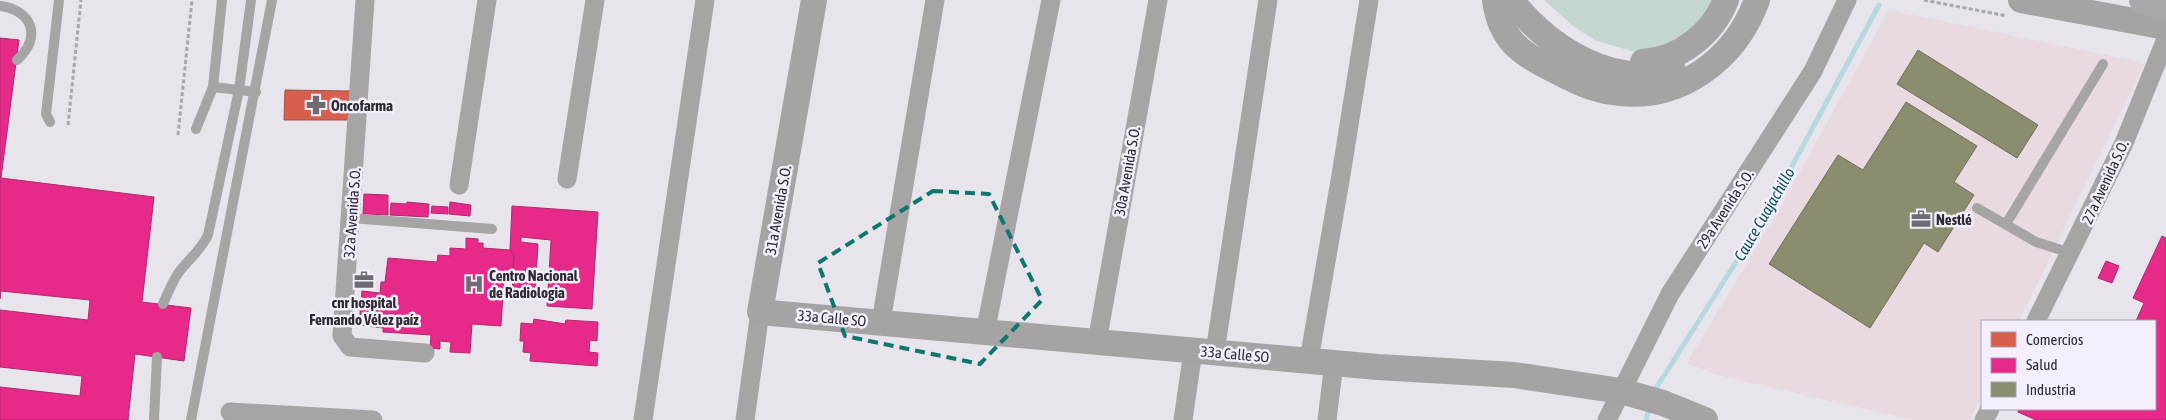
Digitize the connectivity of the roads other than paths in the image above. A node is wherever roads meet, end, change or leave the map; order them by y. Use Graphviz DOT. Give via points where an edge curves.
graph roads {
  1 [pos="59,0"];
  2 [pos="222,0"];
  3 [pos="251,0"];
  4 [pos="272,0"];
  5 [pos="365,0"];
  6 [pos="487,0"];
  7 [pos="595,0"];
  8 [pos="705,0"];
  9 [pos="814,0"];
  10 [pos="935,0"];
  11 [pos="1051,0"];
  12 [pos="1158,0"];
  13 [pos="1268,0"];
  14 [pos="1369,0"];
  15 [pos="1726,0"];
  16 [pos="1740,0"];
  17 [pos="1757,0"];
  18 [pos="1847,0"];
  19 [pos="2021,0"];
  20 [pos="2143,0"];
  21 [pos="1516,4"];
  22 [pos="0,6"];
  23 [pos="2166,6"];
  24 [pos="2166,27"];
  25 [pos="2166,39"];
  26 [pos="17,60"];
  27 [pos="2103,64"];
  28 [pos="213,87"];
  29 [pos="239,90"];
  30 [pos="256,92"];
  31 [pos="50,122"];
  32 [pos="196,129"];
  33 [pos="567,179"];
  34 [pos="459,185"];
  35 [pos="1977,208"];
  36 [pos="351,218"];
  37 [pos="2006,224"];
  38 [pos="492,229"];
  39 [pos="2071,253"];
  40 [pos="163,304"];
  41 [pos="760,312"];
  42 [pos="2037,320"];
  43 [pos="881,322"];
  44 [pos="985,333"];
  45 [pos="1097,342"];
  46 [pos="1204,352"];
  47 [pos="425,353"];
  48 [pos="156,357"];
  49 [pos="1309,360"];
  50 [pos="1334,363"];
  51 [pos="1627,393"];
  52 [pos="230,412"];
  53 [pos="341,419"];
  54 [pos="154,420"];
  55 [pos="191,420"];
  56 [pos="373,420"];
  57 [pos="643,420"];
  58 [pos="745,420"];
  59 [pos="1183,420"];
  60 [pos="1327,420"];
  61 [pos="1607,420"];
  62 [pos="1705,420"];
  1 -- 31 [label="lane" via="46,114"];
  2 -- 28 [label="lane"];
  3 -- 29 [label="lane"];
  4 -- 30 [label="lane"];
  5 -- 36 [label="street, 32a Avenida S.O."];
  6 -- 34 [label="street"];
  7 -- 33 [label="street"];
  8 -- 57 [label="street"];
  9 -- 41 [label="street, 31a Avenida S.O."];
  10 -- 43 [label="street"];
  11 -- 44 [label="street"];
  12 -- 45 [label="street, 30a Avenida S.O."];
  13 -- 46 [label="street"];
  14 -- 49 [label="street"];
  15 -- 21 [label="street" via="1712,26 1700,38 1671,56 1645,62 1624,60 1592,49 1570,33"];
  16 -- 21 [label="street" via="1729,24 1704,52 1671,70 1643,75 1617,73 1571,53 1529,20"];
  17 -- 21 [label="street" via="1737,40 1712,67 1680,84 1639,94 1612,92 1566,77 1531,58 1511,42"];
  18 -- 51 [label="street, 29a Avenida S.O." via="1813,72 1670,294"];
  19 -- 24 [label="street"];
  20 -- 23 [label="main road"];
  22 -- 26 [label="lane" via="23,12 29,23 29,46"];
  25 -- 39 [label="street, 27a Avenida S.O." via="2124,144"];
  27 -- 37 [label="lane"];
  28 -- 29 [label="lane"];
  28 -- 32 [label="lane"];
  29 -- 30 [label="lane"];
  29 -- 40 [label="lane" via="208,235 202,248 171,284"];
  30 -- 55 [label="lane"];
  35 -- 37 [label="lane"];
  36 -- 38 [label="lane"];
  36 -- 47 [label="street, 32a Avenida S.O." via="342,336 345,342 350,347"];
  37 -- 39 [label="lane" via="2036,242"];
  39 -- 42 [label="street, 27a Avenida S.O."];
  41 -- 43 [label="street, 33a Calle SO"];
  41 -- 58 [label="street, 31a Avenida S.O."];
  43 -- 44 [label="street, 33a Calle SO"];
  44 -- 45 [label="street, 33a Calle SO"];
  45 -- 46 [label="street, 33a Calle SO"];
  46 -- 49 [label="street, 33a Calle SO"];
  46 -- 59 [label="street"];
  48 -- 54 [label="lane"];
  49 -- 50 [label="street, 33a Calle SO"];
  50 -- 51 [label="street, 33a Calle SO" via="1514,375"];
  50 -- 60 [label="street"];
  51 -- 61 [label="street, 29a Avenida S.O."];
  51 -- 62 [label="street, 33a Calle SO"];
  52 -- 53 [label="street"];
  53 -- 56 [label="street"];
}
